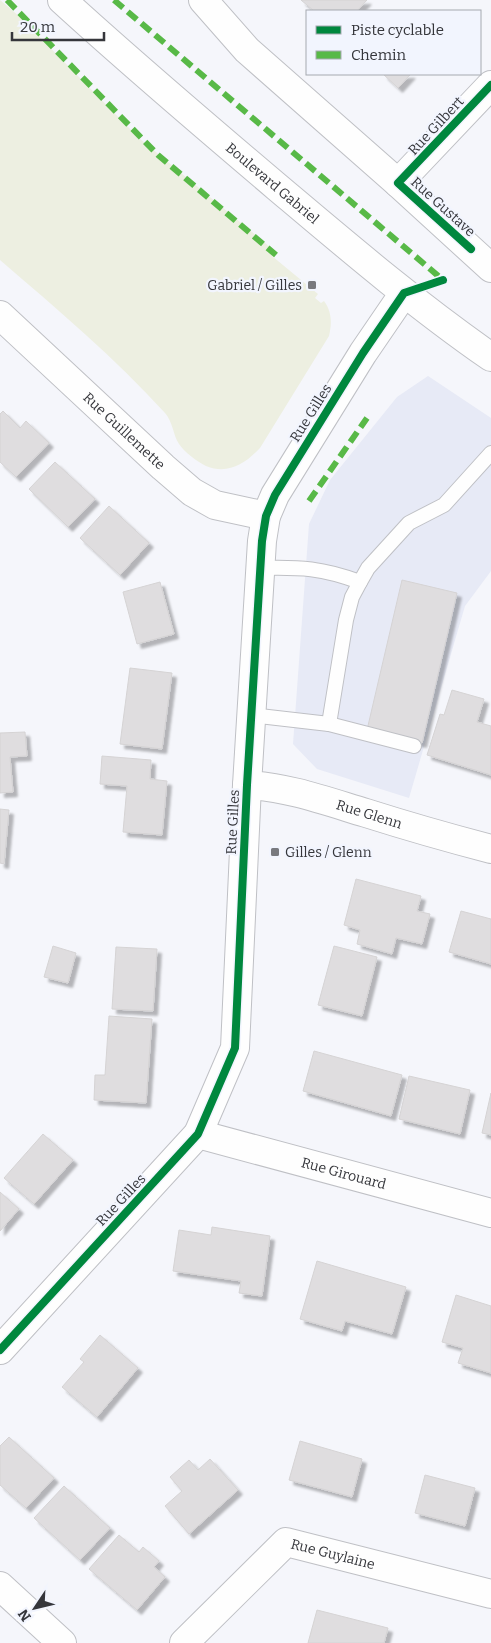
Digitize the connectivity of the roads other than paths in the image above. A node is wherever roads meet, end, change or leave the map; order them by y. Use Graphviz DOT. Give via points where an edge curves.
graph roads {
  1 [pos="62,0"];
  2 [pos="203,0"];
  3 [pos="491,85"];
  4 [pos="398,183"];
  5 [pos="491,268"];
  6 [pos="404,293"];
  7 [pos="0,315"];
  8 [pos="491,357"];
  9 [pos="491,453"];
  10 [pos="266,516"];
  11 [pos="261,568"];
  12 [pos="360,582"];
  13 [pos="251,715"];
  14 [pos="328,724"];
  15 [pos="414,746"];
  16 [pos="247,784"];
  17 [pos="491,849"];
  18 [pos="198,1134"];
  19 [pos="491,1213"];
  20 [pos="0,1350"];
  21 [pos="0,1586"];
  22 [pos="491,1594"];
  23 [pos="62,1643"];
  24 [pos="184,1643"];
  1 -- 6 [label="street, Boulevard Gabriel" via="205,126"];
  2 -- 4 [label="street, Rue Gustave" via="247,50"];
  3 -- 4 [label="street, Rue Gilbert"];
  4 -- 5 [label="street, Rue Gustave"];
  6 -- 8 [label="street, Boulevard Gabriel"];
  6 -- 10 [label="street, Rue Gilles" via="279,488"];
  7 -- 10 [label="street, Rue Guillemette" via="192,492 215,505"];
  9 -- 12 [label="lane" via="444,505 409,523 368,568"];
  10 -- 11 [label="street, Rue Gilles"];
  11 -- 12 [label="lane" via="323,570"];
  11 -- 13 [label="street, Rue Gilles"];
  12 -- 14 [label="lane" via="346,620"];
  13 -- 14 [label="lane"];
  13 -- 16 [label="street, Rue Gilles"];
  14 -- 15 [label="lane"];
  16 -- 17 [label="street, Rue Glenn" via="298,792"];
  16 -- 18 [label="street, Rue Gilles" via="234,1048"];
  18 -- 19 [label="street, Rue Girouard"];
  18 -- 20 [label="street, Rue Gilles"];
  21 -- 23 [label="street"];
  22 -- 24 [label="street, Rue Guylaine" via="286,1542"];
}
